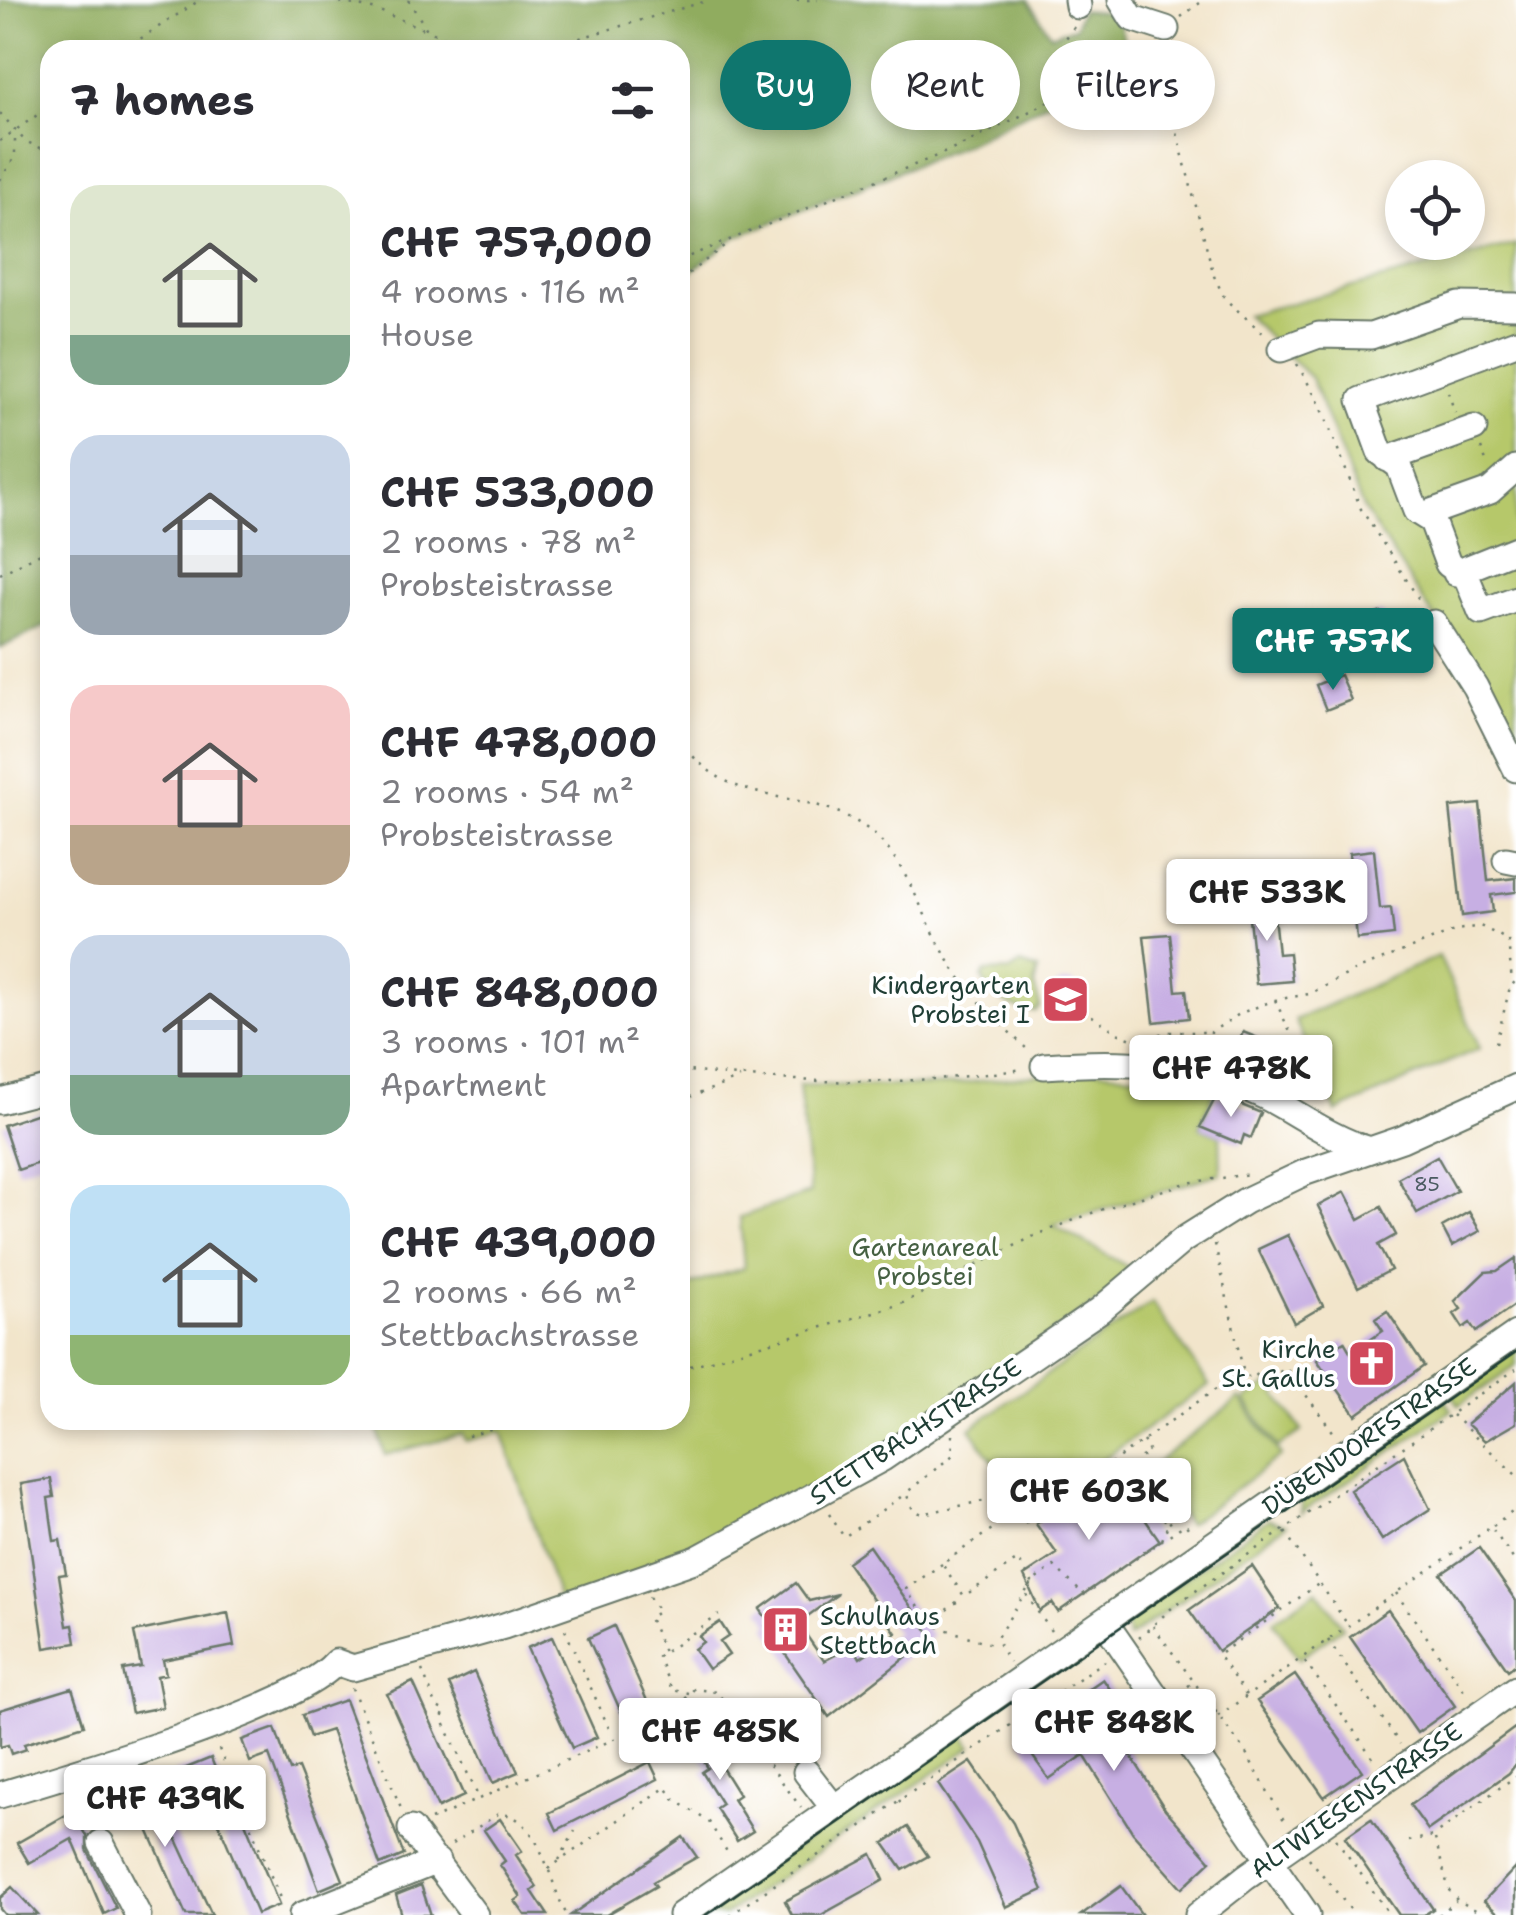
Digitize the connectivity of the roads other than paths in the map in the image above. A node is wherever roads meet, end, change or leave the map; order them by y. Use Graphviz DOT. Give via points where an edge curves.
graph roads {
  1 [pos="1120,0"];
  2 [pos="1175,30"];
  3 [pos="1516,306"];
  4 [pos="1516,342"];
  5 [pos="1281,349"];
  6 [pos="1472,436"];
  7 [pos="1388,458"];
  8 [pos="1507,476"];
  9 [pos="1423,515"];
  10 [pos="1516,549"];
  11 [pos="1456,573"];
  12 [pos="1516,600"];
  13 [pos="1434,623"];
  14 [pos="1514,757"];
  15 [pos="1044,1066"];
  16 [pos="1516,1087"];
  17 [pos="40,1091"];
  18 [pos="0,1102"];
  19 [pos="1367,1149"];
  20 [pos="1516,1334"];
  21 [pos="1104,1621"];
  22 [pos="1516,1689"];
  23 [pos="806,1772"];
  24 [pos="0,1795"];
  25 [pos="834,1808"];
  26 [pos="410,1829"];
  27 [pos="98,1837"];
  28 [pos="436,1859"];
  29 [pos="1270,1860"];
  30 [pos="138,1915"];
  31 [pos="302,1915"];
  32 [pos="475,1915"];
  33 [pos="681,1915"];
  34 [pos="1198,1915"];
  35 [pos="1307,1915"];
  1 -- 2 [label="street" via="1132,18"];
  3 -- 5 [label="street" via="1459,305 1371,336 1319,335"];
  4 -- 7 [label="street" via="1362,400"];
  6 -- 7 [label="street"];
  7 -- 9 [label="street" via="1399,466"];
  8 -- 9 [label="street" via="1490,490"];
  9 -- 11 [label="street"];
  10 -- 11 [label="street"];
  11 -- 12 [label="street" via="1466,578 1480,612"];
  13 -- 14 [label="street"];
  15 -- 19 [label="street" via="1112,1060 1208,1075"];
  16 -- 19 [label="street, STETTBACHSTRASSE"];
  17 -- 18 [label="street"];
  19 -- 24 [label="street, STETTBACHSTRASSE" via="1284,1181 1206,1224 1100,1310 943,1416 817,1496 697,1559 352,1668 210,1726"];
  20 -- 21 [label="street, DÜBENDORFSTRASSE"];
  21 -- 25 [label="street, DÜBENDORFSTRASSE"];
  21 -- 29 [label="street"];
  22 -- 29 [label="street, ALTWIESENSTRASSE"];
  23 -- 25 [label="street"];
  25 -- 33 [label="street, DÜBENDORFSTRASSE"];
  26 -- 28 [label="street"];
  27 -- 30 [label="street"];
  28 -- 31 [label="street"];
  28 -- 32 [label="street"];
  29 -- 34 [label="street, ALTWIESENSTRASSE"];
  29 -- 35 [label="street"];
}
